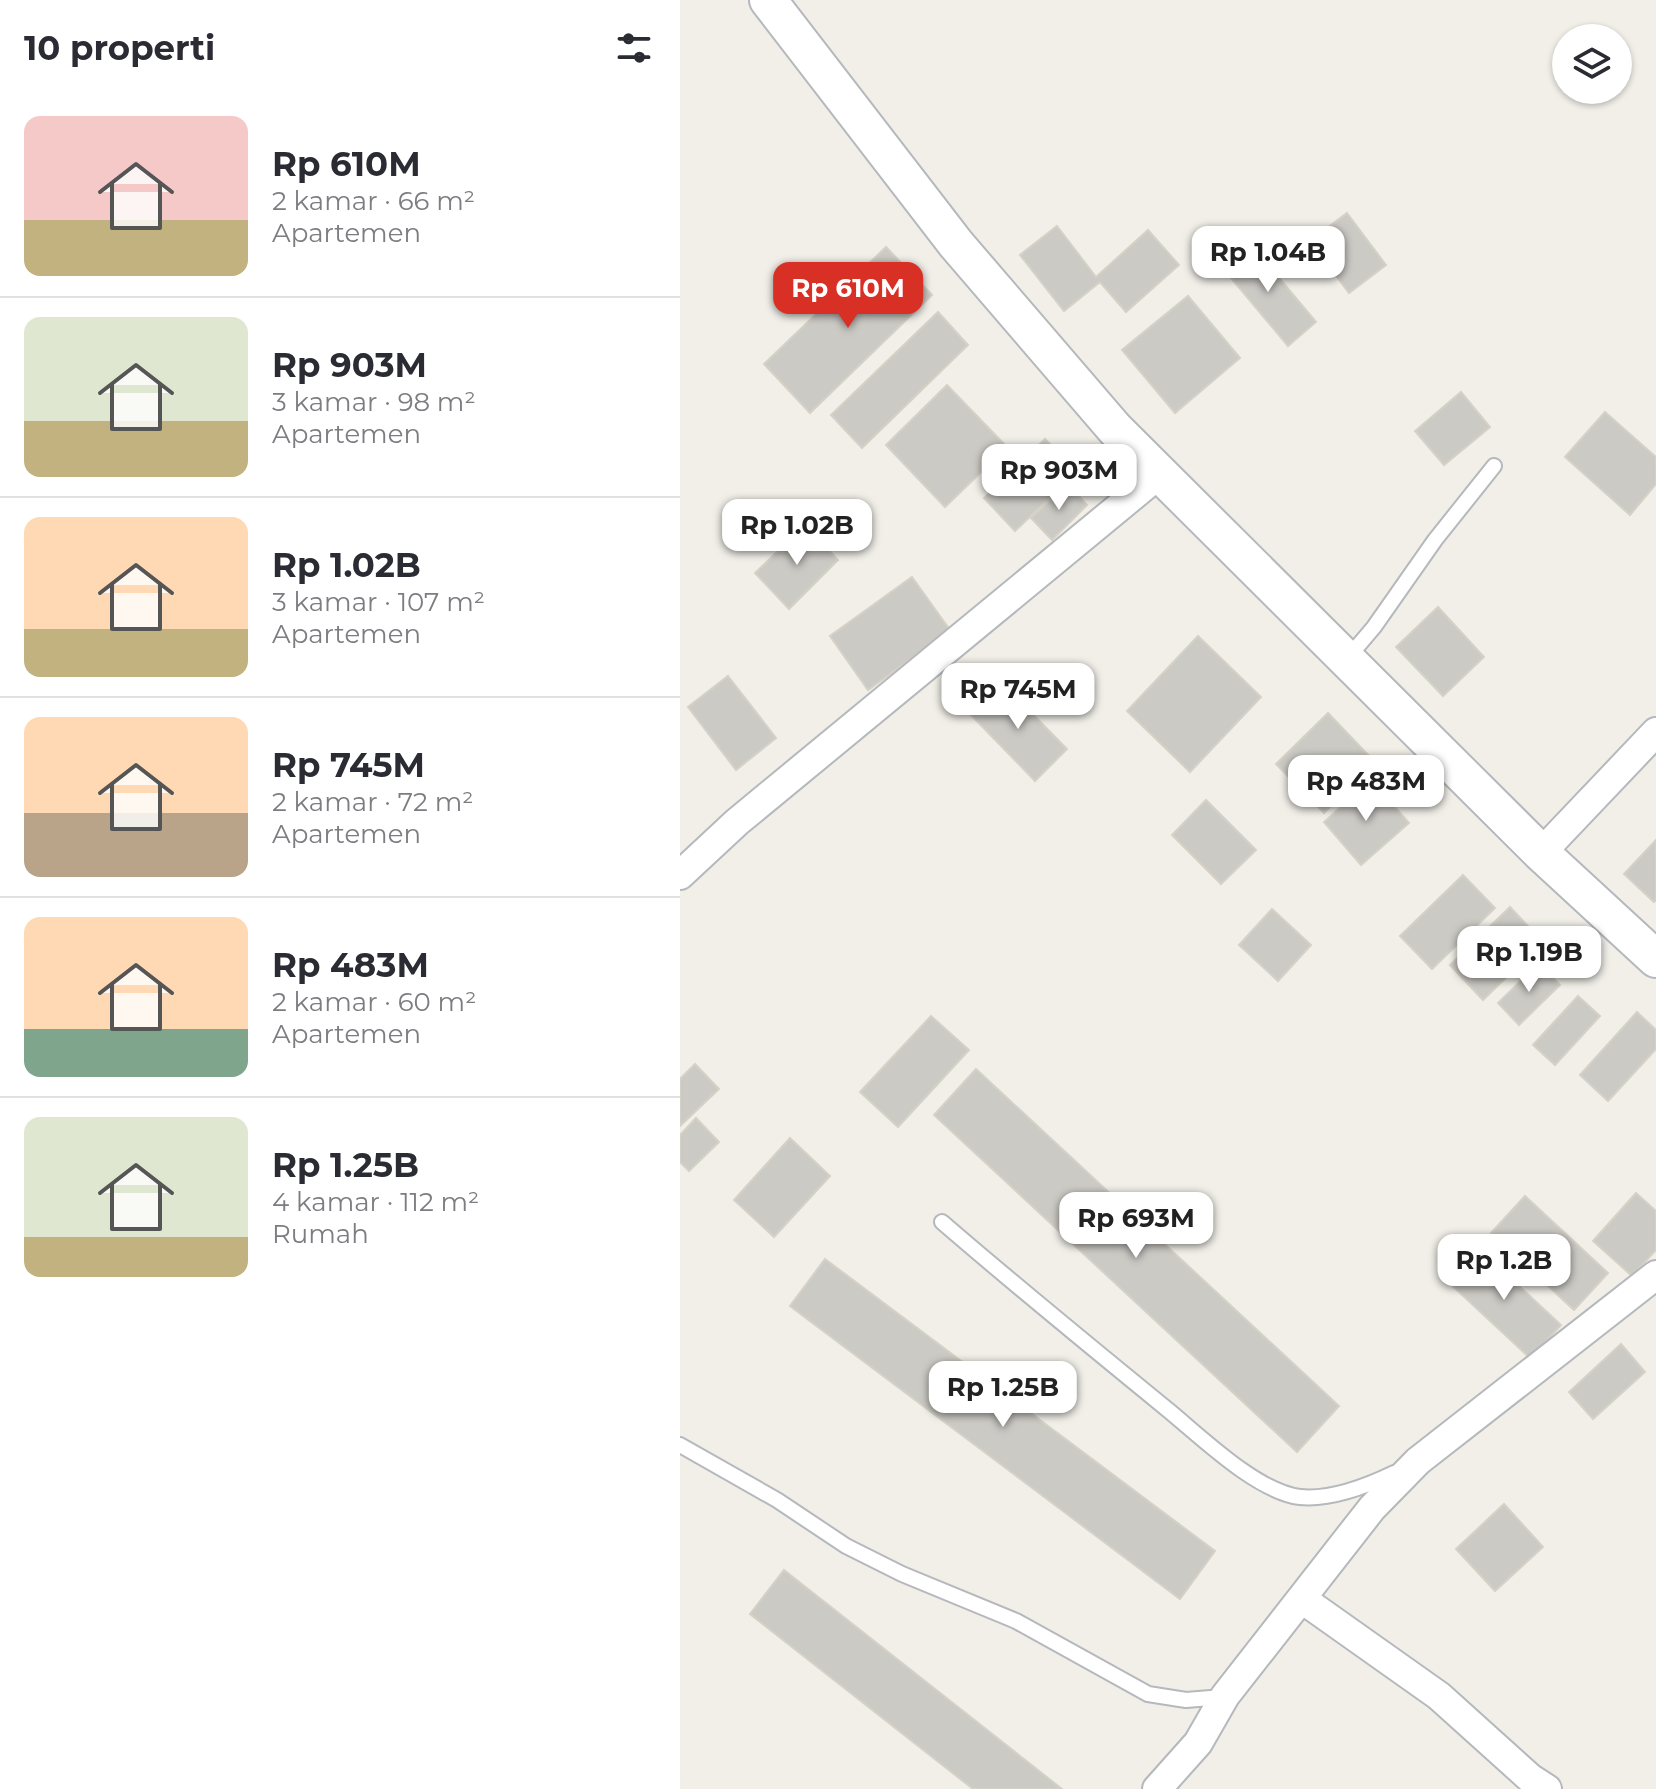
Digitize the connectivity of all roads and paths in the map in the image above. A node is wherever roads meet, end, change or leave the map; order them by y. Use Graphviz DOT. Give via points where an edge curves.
graph roads {
  1 [pos="768,0"];
  2 [pos="1494,466"];
  3 [pos="1158,475"];
  4 [pos="1345,660"];
  5 [pos="1656,732"];
  6 [pos="1541,853"];
  7 [pos="680,875"];
  8 [pos="1656,959"];
  9 [pos="942,1222"];
  10 [pos="1656,1275"];
  11 [pos="680,1445"];
  12 [pos="1418,1461"];
  13 [pos="1302,1599"];
  14 [pos="1225,1696"];
  15 [pos="1157,1789"];
  16 [pos="1547,1789"];
  1 -- 3 [label="street" via="956,244"];
  2 -- 4 [label="lane"];
  3 -- 4 [label="street"];
  3 -- 7 [label="street" via="737,822"];
  4 -- 6 [label="street"];
  5 -- 6 [label="street"];
  6 -- 8 [label="street"];
  9 -- 12 [label="lane" via="1219,1451 1272,1487 1298,1497 1322,1496 1378,1481"];
  10 -- 12 [label="street"];
  11 -- 14 [label="lane" via="846,1546 1016,1621 1148,1694 1186,1700"];
  12 -- 13 [label="street" via="1372,1508"];
  13 -- 14 [label="street"];
  13 -- 16 [label="street" via="1439,1696"];
  14 -- 15 [label="street" via="1198,1743"];
}
